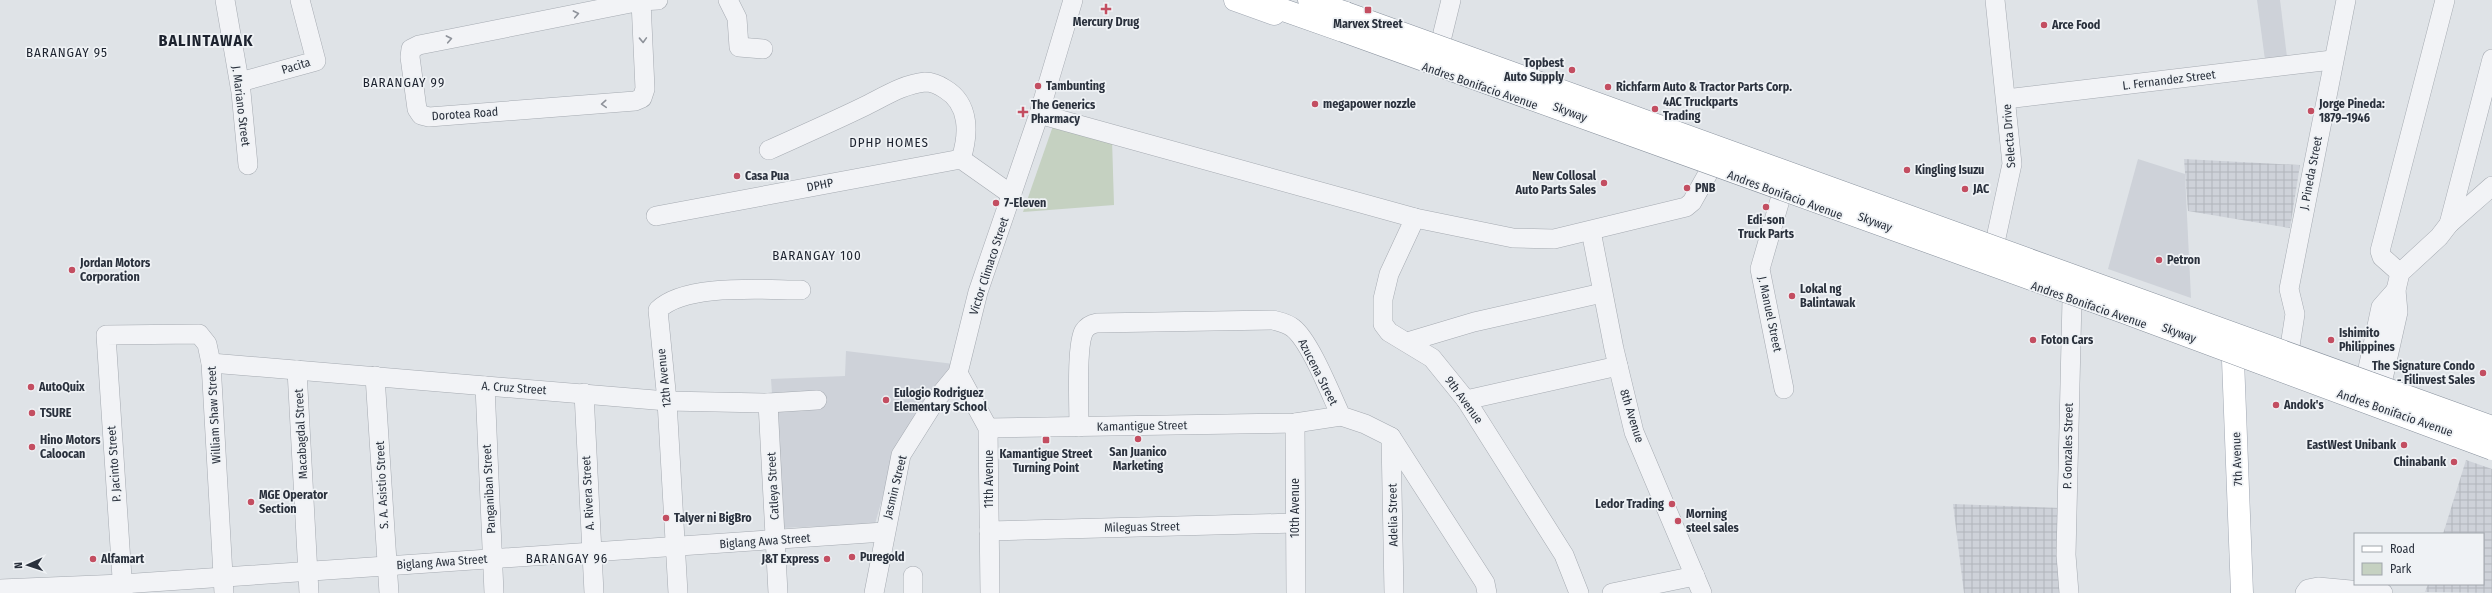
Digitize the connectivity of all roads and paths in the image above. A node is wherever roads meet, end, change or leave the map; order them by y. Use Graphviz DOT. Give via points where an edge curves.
graph roads {
  1 [pos="225,0"];
  2 [pos="300,0"];
  3 [pos="728,0"];
  4 [pos="1073,0"];
  5 [pos="1235,0"];
  6 [pos="1256,0"];
  7 [pos="1451,0"];
  8 [pos="1995,0"];
  9 [pos="2346,0"];
  10 [pos="2445,0"];
  11 [pos="650,1"];
  12 [pos="1320,1"];
  13 [pos="1439,46"];
  14 [pos="763,49"];
  15 [pos="2492,59"];
  16 [pos="2332,60"];
  17 [pos="1434,70"];
  18 [pos="240,82"];
  19 [pos="2006,99"];
  20 [pos="1039,114"];
  21 [pos="769,150"];
  22 [pos="961,159"];
  23 [pos="248,165"];
  24 [pos="1711,168"];
  25 [pos="2492,186"];
  26 [pos="1782,193"];
  27 [pos="1012,195"];
  28 [pos="656,216"];
  29 [pos="1414,218"];
  30 [pos="2450,224"];
  31 [pos="1591,231"];
  32 [pos="1996,241"];
  33 [pos="1988,270"];
  34 [pos="2398,282"];
  35 [pos="801,290"];
  36 [pos="1602,293"];
  37 [pos="2072,299"];
  38 [pos="2231,325"];
  39 [pos="106,335"];
  40 [pos="1407,342"];
  41 [pos="2290,346"];
  42 [pos="2232,355"];
  43 [pos="211,363"];
  44 [pos="1618,366"];
  45 [pos="297,370"];
  46 [pos="958,373"];
  47 [pos="375,376"];
  48 [pos="2375,376"];
  49 [pos="485,386"];
  50 [pos="1784,390"];
  51 [pos="584,393"];
  52 [pos="817,400"];
  53 [pos="1466,400"];
  54 [pos="667,401"];
  55 [pos="768,403"];
  56 [pos="1341,416"];
  57 [pos="2492,420"];
  58 [pos="1295,423"];
  59 [pos="1079,427"];
  60 [pos="2492,427"];
  61 [pos="988,428"];
  62 [pos="1392,437"];
  63 [pos="2492,448"];
  64 [pos="1295,523"];
  65 [pos="989,531"];
  66 [pos="884,532"];
  67 [pos="776,540"];
  68 [pos="675,547"];
  69 [pos="591,552"];
  70 [pos="492,559"];
  71 [pos="387,566"];
  72 [pos="308,571"];
  73 [pos="1695,576"];
  74 [pos="224,585"];
  75 [pos="122,588"];
  76 [pos="0,589"];
  77 [pos="2307,591"];
  78 [pos="309,593"];
  79 [pos="389,593"];
  80 [pos="494,593"];
  81 [pos="594,593"];
  82 [pos="678,593"];
  83 [pos="778,593"];
  84 [pos="874,593"];
  85 [pos="990,593"];
  86 [pos="1296,593"];
  87 [pos="1394,593"];
  88 [pos="1487,593"];
  89 [pos="1579,593"];
  90 [pos="1612,593"];
  91 [pos="1702,593"];
  92 [pos="2069,593"];
  93 [pos="2242,593"];
  94 [pos="2383,593"];
  1 -- 18 [label="street, J. Mariano Street"];
  2 -- 18 [label="street, Pacita" via="316,61"];
  3 -- 14 [label="street" via="737,18 739,47"];
  4 -- 20 [label="street, Victor Climaco Street"];
  5 -- 17 [label="main road, Andres Bonifacio Avenue"];
  6 -- 63 [label="main road, Skyway, bridge"];
  7 -- 13 [label="street"];
  8 -- 19 [label="street, Selecta Drive"];
  9 -- 16 [label="street, J. Pineda Street"];
  10 -- 34 [label="street" via="2380,251"];
  11 -- 11 [label="street, Dorotea Road, one-way" via="645,89 642,98 635,101 429,117 421,115 417,109 410,57 411,49 419,45"];
  12 -- 13 [label="main road, Andres Bonifacio Avenue"];
  12 -- 60 [label="main road, Skyway, bridge"];
  13 -- 17 [label="street"];
  13 -- 32 [label="main road, Andres Bonifacio Avenue"];
  15 -- 30 [label="street"];
  16 -- 19 [label="street, L. Fernandez Street"];
  16 -- 41 [label="street, J. Pineda Street" via="2289,289 2295,314"];
  17 -- 24 [label="main road, Andres Bonifacio Avenue"];
  18 -- 23 [label="street, J. Mariano Street"];
  19 -- 32 [label="street, Selecta Drive" via="2012,172"];
  20 -- 27 [label="street, Victor Climaco Street"];
  20 -- 29 [label="street"];
  21 -- 22 [label="street" via="889,94 926,82 939,85 952,93 961,104 967,141"];
  22 -- 27 [label="street"];
  22 -- 28 [label="street, DPHP"];
  24 -- 26 [label="main road, Andres Bonifacio Avenue"];
  24 -- 31 [label="street" via="1692,202 1686,207"];
  25 -- 30 [label="street"];
  26 -- 33 [label="main road, Andres Bonifacio Avenue"];
  26 -- 50 [label="street, J. Manuel Street" via="1760,270"];
  27 -- 46 [label="street, Victor Climaco Street" via="978,292"];
  29 -- 31 [label="street" via="1513,238 1554,239"];
  29 -- 40 [label="street, 9th Avenue" via="1389,274 1383,300 1383,324 1389,332"];
  30 -- 34 [label="street"];
  31 -- 36 [label="street, 8th Avenue"];
  32 -- 33 [label="street, Selecta Drive"];
  32 -- 38 [label="main road, Andres Bonifacio Avenue"];
  33 -- 37 [label="main road, Andres Bonifacio Avenue"];
  34 -- 48 [label="street" via="2398,312"];
  35 -- 54 [label="street, 12th Avenue" via="715,290 669,301 662,306 657,315"];
  36 -- 40 [label="street" via="1474,322"];
  36 -- 44 [label="street, 8th Avenue"];
  37 -- 42 [label="main road, Andres Bonifacio Avenue"];
  37 -- 92 [label="street, P. Gonzales Street" via="2066,555"];
  38 -- 41 [label="main road, Andres Bonifacio Avenue"];
  38 -- 42 [label="main road, 7th Avenue"];
  39 -- 43 [label="street, William Shaw Street" via="199,334 207,344"];
  39 -- 75 [label="street, P. Jacinto Street"];
  40 -- 53 [label="street, 9th Avenue" via="1432,358"];
  41 -- 48 [label="main road, Andres Bonifacio Avenue"];
  42 -- 63 [label="main road, Andres Bonifacio Avenue"];
  42 -- 93 [label="main road, 7th Avenue"];
  43 -- 45 [label="street, A. Cruz Street"];
  43 -- 74 [label="street, William Shaw Street"];
  44 -- 53 [label="street"];
  44 -- 73 [label="street, 8th Avenue" via="1634,432"];
  45 -- 47 [label="street, A. Cruz Street"];
  45 -- 72 [label="street, Macabagdal Street"];
  46 -- 61 [label="street, 11th Avenue"];
  46 -- 66 [label="street, Jasmin Street" via="935,401 901,455"];
  47 -- 49 [label="street, A. Cruz Street"];
  47 -- 71 [label="street, S. A. Asistio Street"];
  48 -- 57 [label="main road, Andres Bonifacio Avenue"];
  49 -- 51 [label="street, A. Cruz Street"];
  49 -- 70 [label="street, Panganiban Street"];
  51 -- 54 [label="street, A. Cruz Street"];
  51 -- 69 [label="street, A. Rivera Street"];
  52 -- 55 [label="street, A. Cruz Street"];
  53 -- 89 [label="street, 9th Avenue" via="1564,555"];
  54 -- 55 [label="street, A. Cruz Street"];
  54 -- 68 [label="street, 12th Avenue"];
  55 -- 67 [label="street, Catleya Street"];
  56 -- 58 [label="street, Kamantigue Street"];
  56 -- 59 [label="street, Azucena Street" via="1303,341 1293,328 1284,323 1273,320 1097,323 1085,329 1082,336"];
  56 -- 62 [label="street, Azucena Street"];
  58 -- 59 [label="street, Kamantigue Street"];
  58 -- 64 [label="street, 10th Avenue"];
  59 -- 61 [label="street, Kamantigue Street"];
  61 -- 65 [label="street, 11th Avenue"];
  62 -- 87 [label="street, Adelia Street"];
  62 -- 88 [label="street" via="1485,583"];
  64 -- 65 [label="street, Mileguas Street"];
  64 -- 86 [label="street, 10th Avenue"];
  65 -- 85 [label="street, 11th Avenue"];
  66 -- 67 [label="street, Biglang Awa Street"];
  66 -- 84 [label="street, Jasmin Street"];
  67 -- 68 [label="street, Biglang Awa Street"];
  67 -- 83 [label="street, Catleya Street"];
  68 -- 69 [label="street, Biglang Awa Street"];
  68 -- 82 [label="street, 12th Avenue"];
  69 -- 70 [label="street, Biglang Awa Street"];
  69 -- 81 [label="street, A. Rivera Street"];
  70 -- 71 [label="street, Biglang Awa Street"];
  70 -- 80 [label="street, Panganiban Street"];
  71 -- 72 [label="street, Biglang Awa Street"];
  71 -- 79 [label="street, S. A. Asistio Street"];
  72 -- 74 [label="street, Biglang Awa Street"];
  72 -- 78 [label="street, Macabagdal Street"];
  73 -- 90 [label="street"];
  73 -- 91 [label="street, 8th Avenue"];
  74 -- 75 [label="street, Biglang Awa Street"];
  75 -- 76 [label="street, Biglang Awa Street"];
  77 -- 94 [label="street" via="2318,587"];
}
